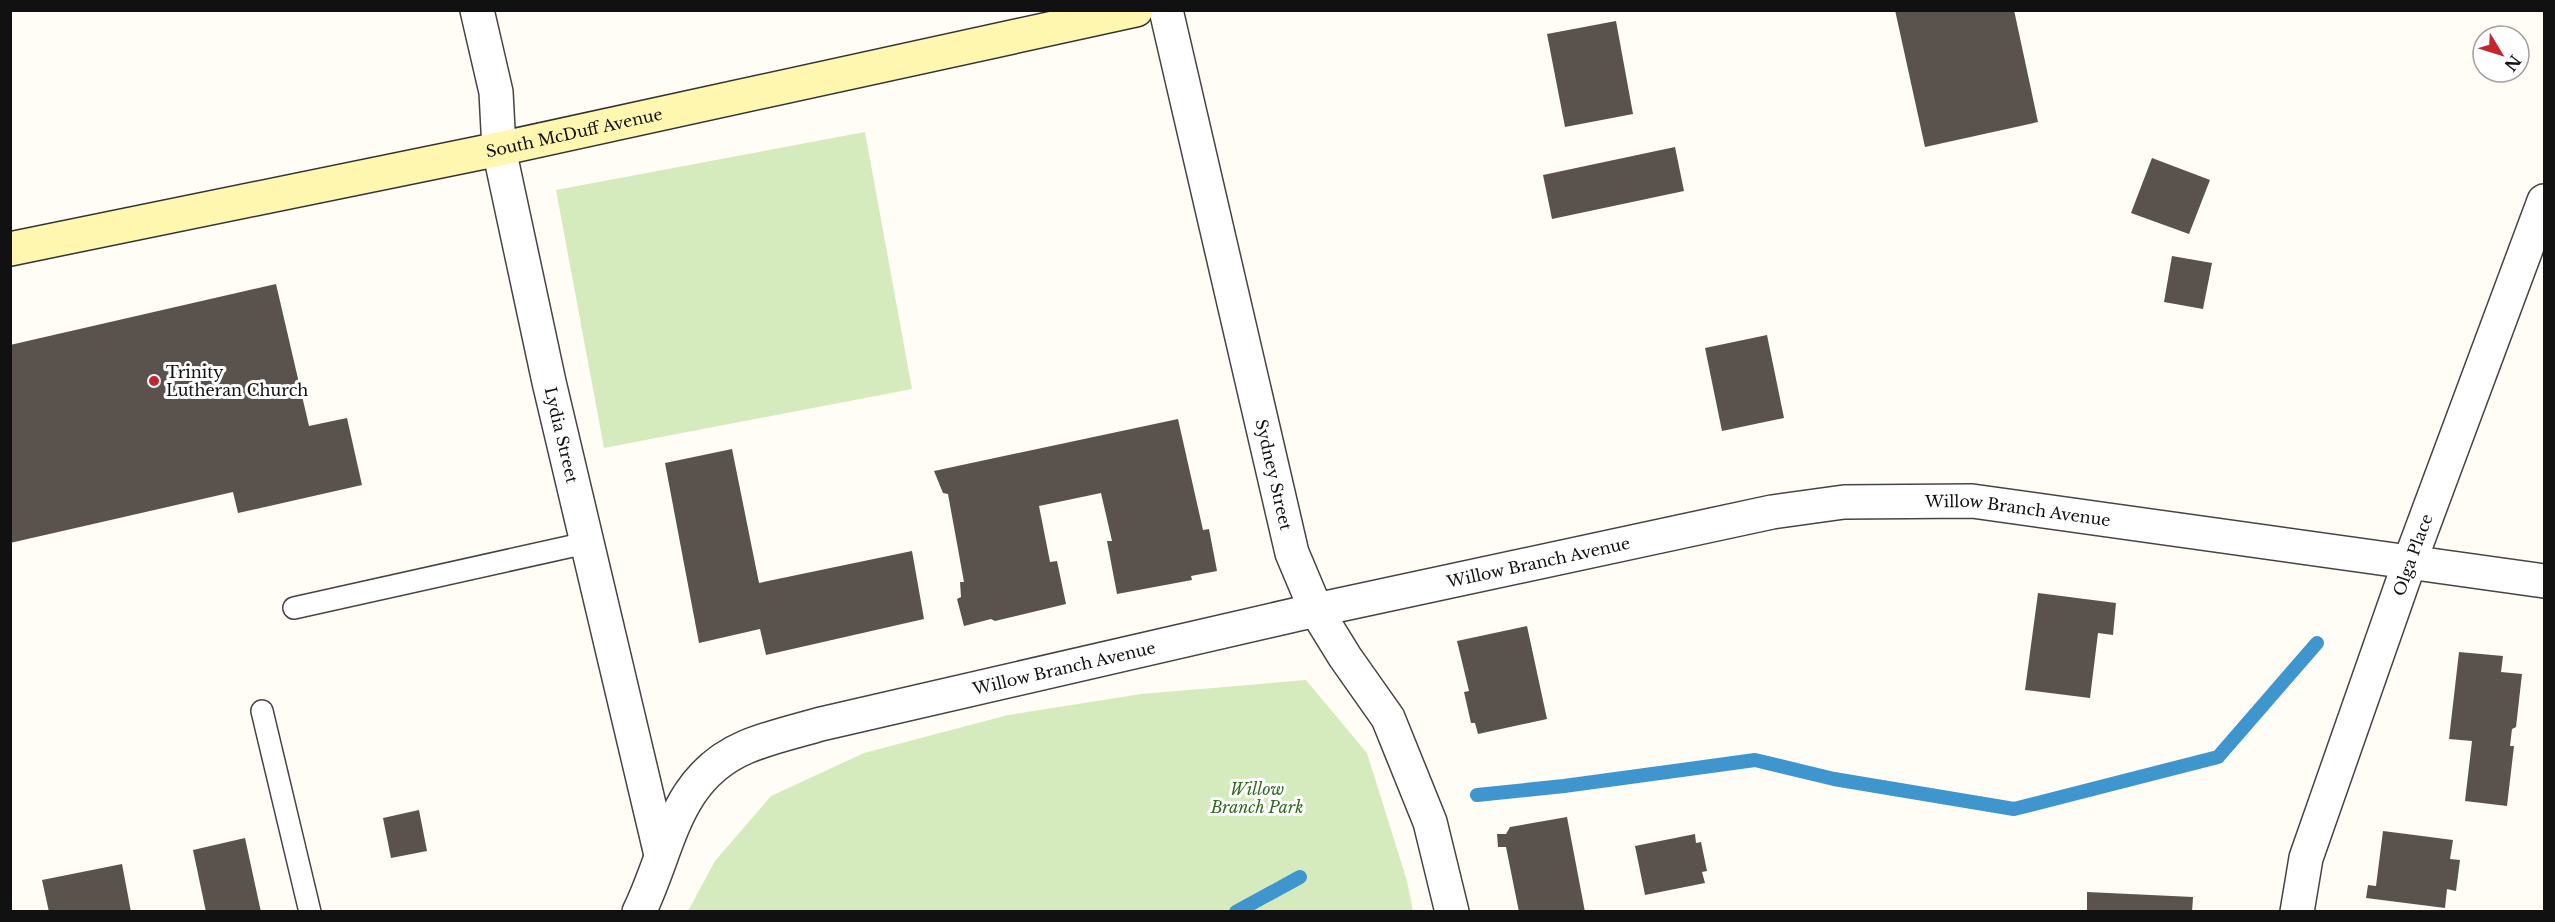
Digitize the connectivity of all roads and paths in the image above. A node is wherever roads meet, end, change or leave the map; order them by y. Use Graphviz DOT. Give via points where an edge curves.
graph roads {
  1 [pos="477,10"];
  2 [pos="1136,10"];
  3 [pos="1166,10"];
  4 [pos="500,149"];
  5 [pos="2544,201"];
  6 [pos="10,249"];
  7 [pos="586,543"];
  8 [pos="2410,561"];
  9 [pos="2544,581"];
  10 [pos="294,608"];
  11 [pos="1316,610"];
  12 [pos="262,711"];
  13 [pos="661,855"];
  14 [pos="310,912"];
  15 [pos="639,912"];
  16 [pos="1452,912"];
  17 [pos="2296,912"];
  1 -- 4 [label="street, Lydia Street" via="496,92"];
  2 -- 4 [label="main road, South McDuff Avenue"];
  3 -- 11 [label="street, Sydney Street" via="1292,554"];
  4 -- 6 [label="main road, South McDuff Avenue"];
  4 -- 7 [label="street, Lydia Street"];
  5 -- 8 [label="street, Olga Place"];
  7 -- 10 [label="lane"];
  7 -- 13 [label="street, Lydia Street"];
  8 -- 9 [label="street, Willow Branch Avenue"];
  8 -- 11 [label="street, Willow Branch Avenue" via="1972,501 1844,502 1772,512"];
  8 -- 17 [label="street, Olga Place" via="2306,858"];
  11 -- 13 [label="street, Willow Branch Avenue" via="821,724 745,747 709,770 687,795"];
  11 -- 16 [label="street, Sydney Street" via="1388,718 1430,822"];
  12 -- 14 [label="lane"];
  13 -- 15 [label="street, Willow Branch Avenue"];
}
